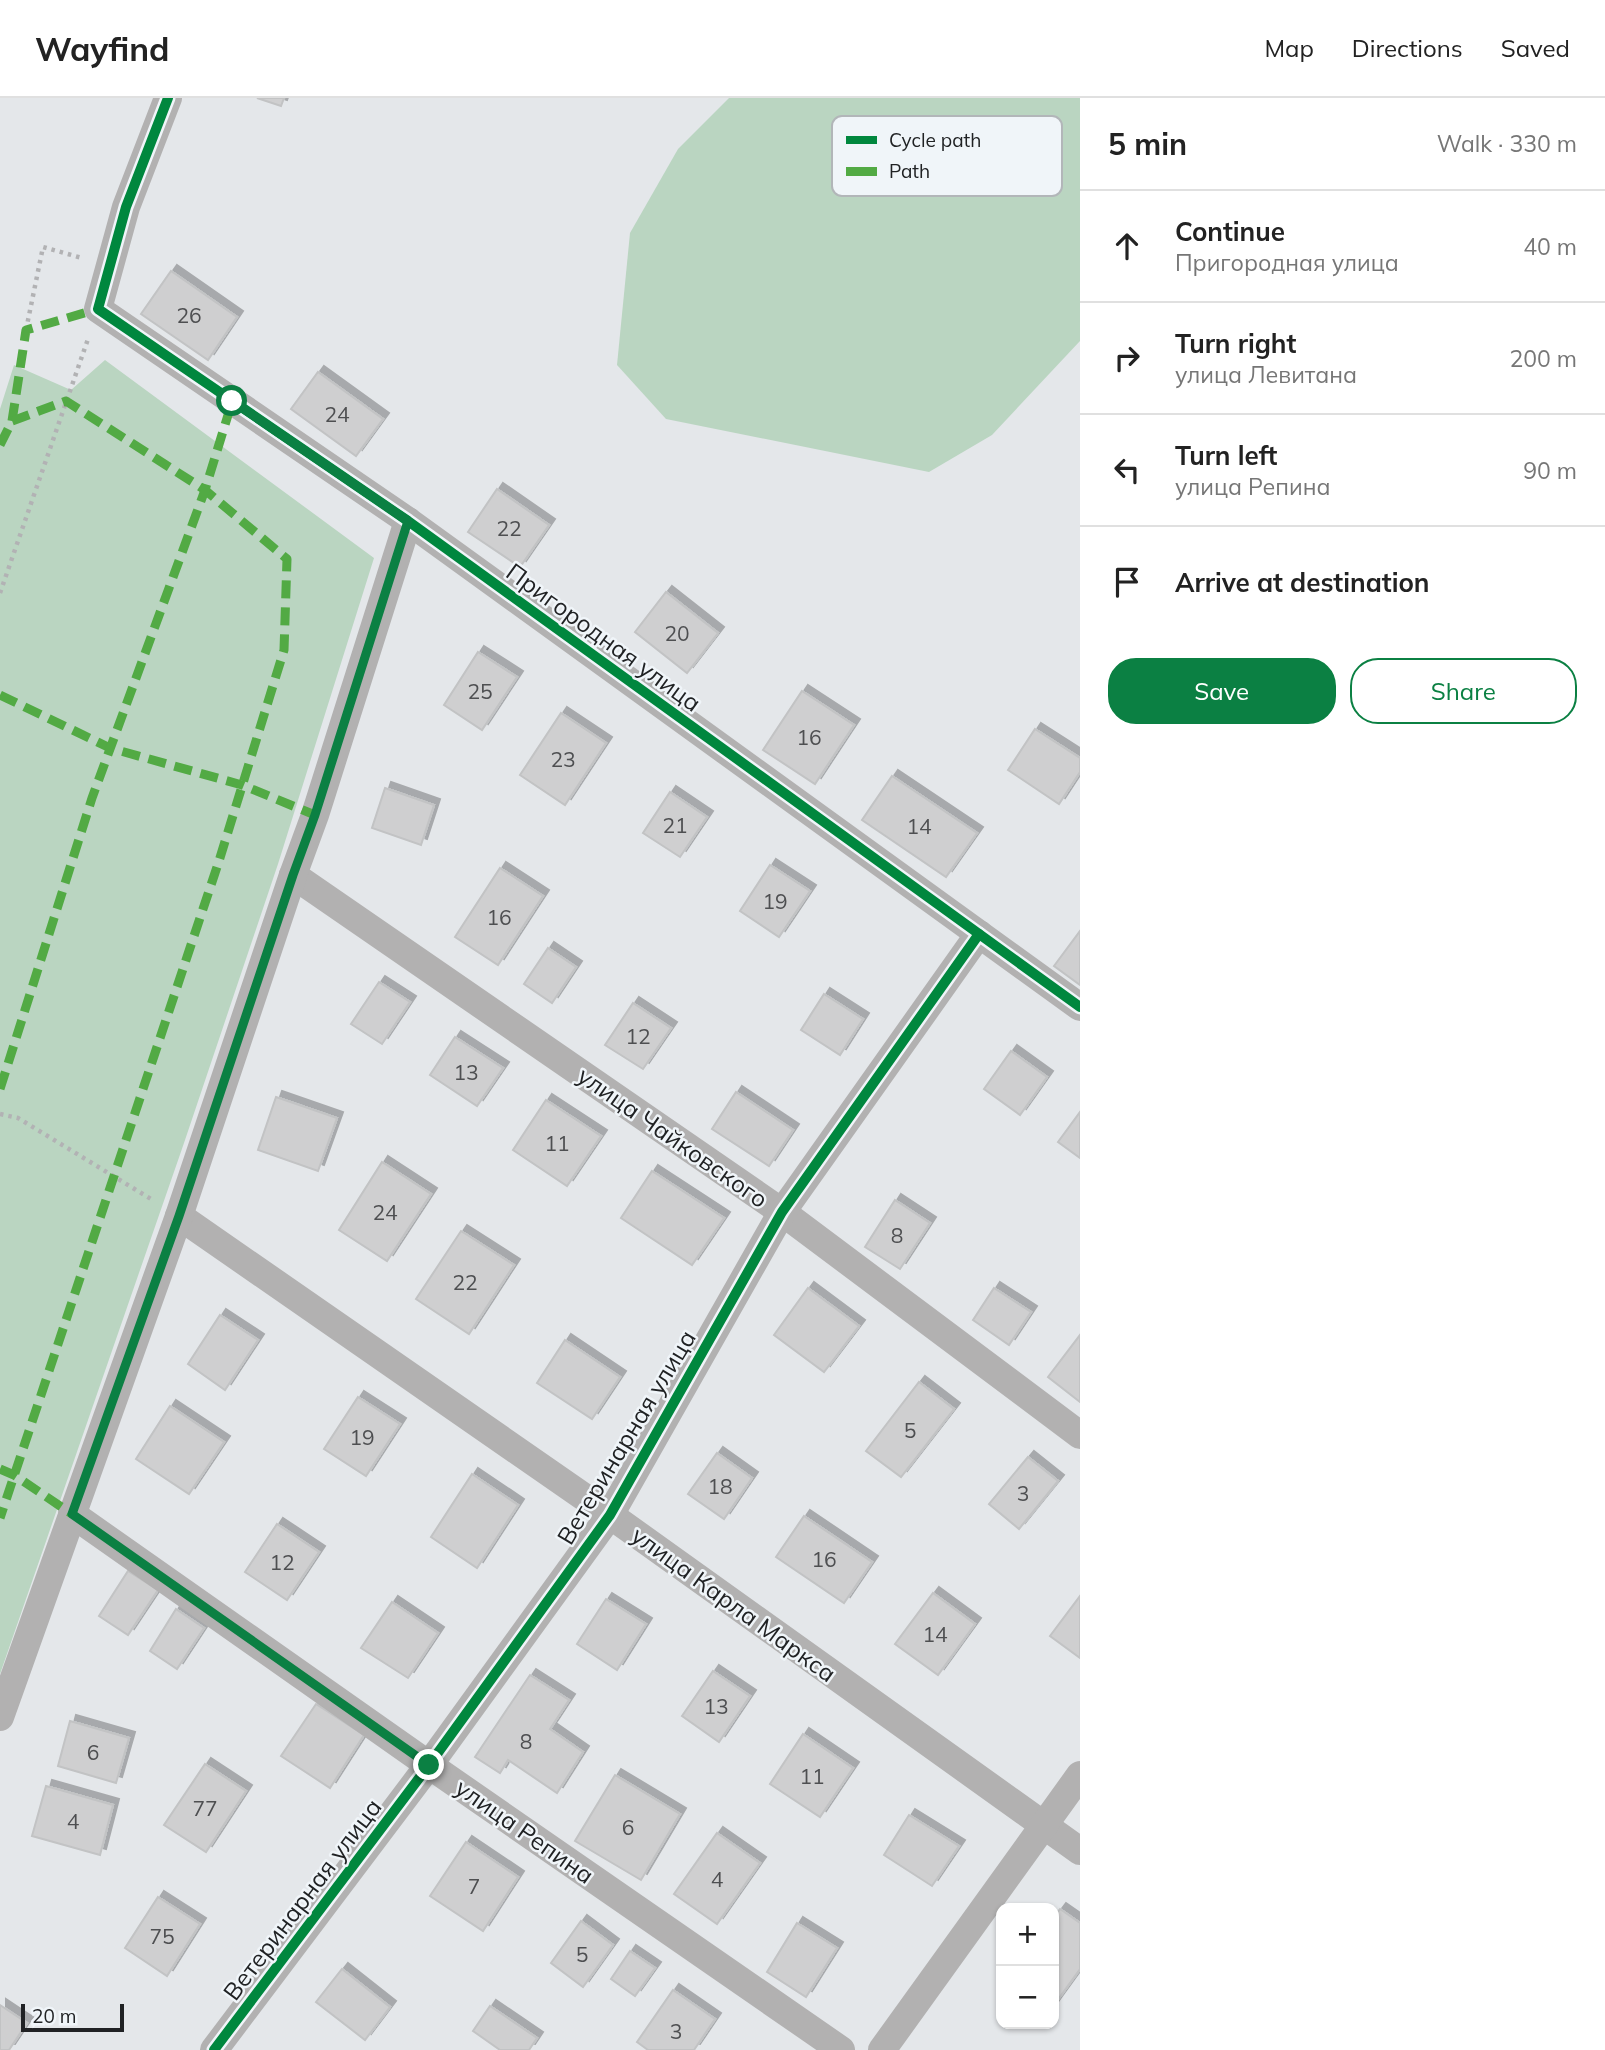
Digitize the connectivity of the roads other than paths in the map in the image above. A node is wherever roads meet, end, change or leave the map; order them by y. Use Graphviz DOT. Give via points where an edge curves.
graph roads {
  1 [pos="168,98"];
  2 [pos="408,521"];
  3 [pos="293,875"];
  4 [pos="979,934"];
  5 [pos="1080,1007"];
  6 [pos="782,1212"];
  7 [pos="179,1216"];
  8 [pos="1080,1434"];
  9 [pos="72,1514"];
  10 [pos="610,1515"];
  11 [pos="0,1717"];
  12 [pos="429,1765"];
  13 [pos="1080,1774"];
  14 [pos="1045,1826"];
  15 [pos="1080,1851"];
  16 [pos="214,2050"];
  17 [pos="841,2050"];
  18 [pos="882,2050"];
  1 -- 2 [label="street, Пригородная улица" via="126,207 98,309"];
  2 -- 3 [label="street"];
  2 -- 4 [label="street, Пригородная улица"];
  3 -- 6 [label="street, улица Чайковского"];
  3 -- 7 [label="street"];
  4 -- 5 [label="street, Пригородная улица"];
  4 -- 6 [label="street, Ветеринарная улица"];
  6 -- 8 [label="street, улица Чайковского"];
  6 -- 10 [label="street, Ветеринарная улица"];
  7 -- 9 [label="street"];
  7 -- 10 [label="street, улица Карла Маркса"];
  9 -- 11 [label="street"];
  9 -- 12 [label="street, улица Репина"];
  10 -- 12 [label="street, Ветеринарная улица"];
  10 -- 14 [label="street, улица Карла Маркса"];
  12 -- 16 [label="street, Ветеринарная улица"];
  12 -- 17 [label="street, улица Репина"];
  13 -- 14 [label="street"];
  14 -- 15 [label="street, улица Карла Маркса"];
  14 -- 18 [label="street"];
}
